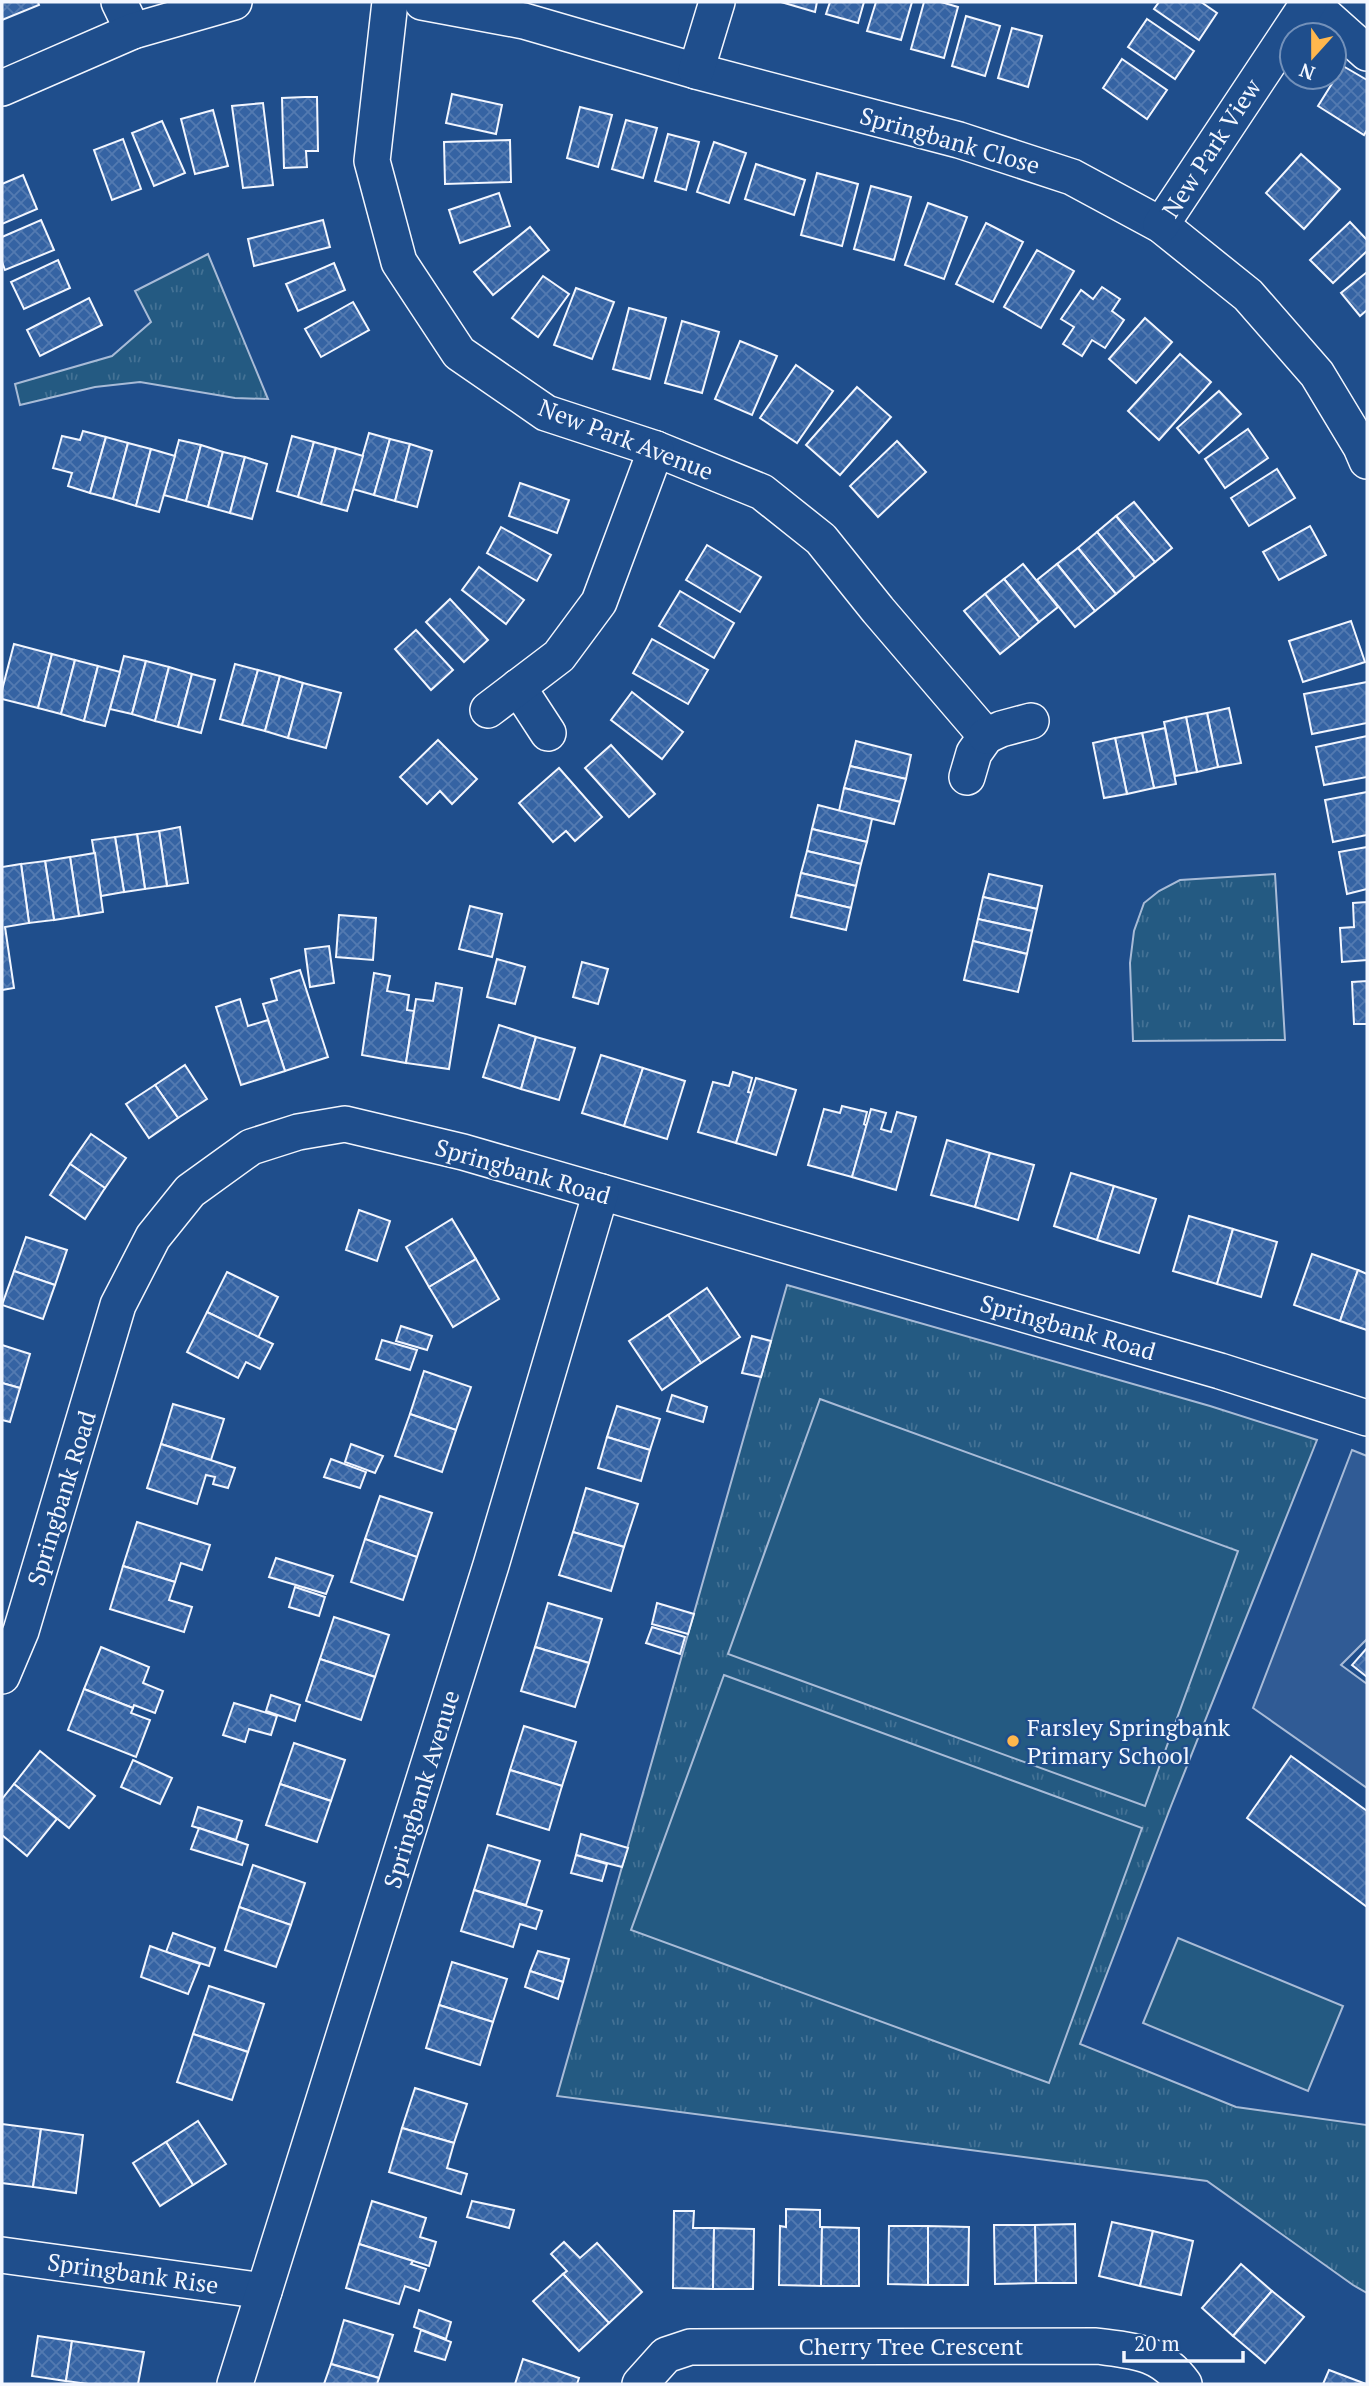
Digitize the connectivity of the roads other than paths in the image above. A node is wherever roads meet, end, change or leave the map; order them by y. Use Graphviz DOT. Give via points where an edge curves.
graph roads {
  1 [pos="234,2"];
  2 [pos="390,2"];
  3 [pos="422,2"];
  4 [pos="718,2"];
  5 [pos="1310,2"];
  6 [pos="126,16"];
  7 [pos="1367,52"];
  8 [pos="696,71"];
  9 [pos="2,88"];
  10 [pos="1161,225"];
  11 [pos="656,449"];
  12 [pos="1367,461"];
  13 [pos="517,687"];
  14 [pos="488,710"];
  15 [pos="1031,721"];
  16 [pos="548,733"];
  17 [pos="986,736"];
  18 [pos="967,777"];
  19 [pos="601,1192"];
  20 [pos="1367,1418"];
  21 [pos="12,1627"];
  22 [pos="2,1676"];
  23 [pos="2,2255"];
  24 [pos="264,2291"];
  25 [pos="235,2384"];
  26 [pos="640,2384"];
  27 [pos="1184,2384"];
  1 -- 6 [label="street"];
  2 -- 11 [label="street, New Park Avenue" via="372,161 399,262 459,353 546,413"];
  3 -- 8 [label="street, Springbank Close" via="524,21"];
  4 -- 8 [label="street"];
  5 -- 7 [label="street"];
  5 -- 10 [label="street, New Park View"];
  6 -- 9 [label="street"];
  8 -- 10 [label="street, Springbank Close" via="959,140 1072,177"];
  10 -- 12 [label="street, Springbank Close" via="1248,295 1300,354 1317,374"];
  11 -- 13 [label="street" via="599,602 559,656"];
  11 -- 17 [label="street, New Park Avenue" via="762,492 821,539"];
  13 -- 14 [label="street"];
  13 -- 16 [label="street"];
  15 -- 17 [label="street"];
  17 -- 18 [label="street" via="974,753"];
  19 -- 20 [label="street, Springbank Road"];
  19 -- 21 [label="street, Springbank Road" via="463,1152 345,1125 298,1132 251,1147 190,1191 153,1237 118,1306"];
  19 -- 24 [label="street, Springbank Avenue" via="491,1565"];
  21 -- 22 [label="street, Springbank Road"];
  23 -- 24 [label="street, Springbank Rise"];
  24 -- 25 [label="street, Springbank Avenue"];
  26 -- 27 [label="street, Cherry Tree Crescent" via="666,2355 690,2347 1096,2346 1148,2354"];
}
